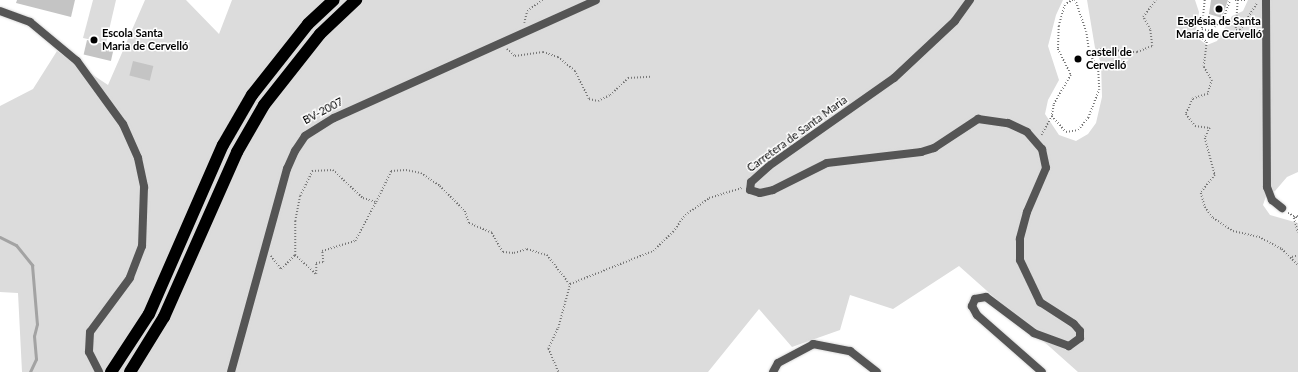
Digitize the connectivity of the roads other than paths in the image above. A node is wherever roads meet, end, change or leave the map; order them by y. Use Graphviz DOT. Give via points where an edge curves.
graph roads {
  1 [pos="334,0"];
  2 [pos="356,0"];
  3 [pos="596,0"];
  4 [pos="970,0"];
  5 [pos="1266,0"];
  6 [pos="0,11"];
  7 [pos="1282,208"];
  8 [pos="99,372"];
  9 [pos="111,372"];
  10 [pos="130,372"];
  11 [pos="232,372"];
  12 [pos="773,372"];
  13 [pos="877,372"];
  14 [pos="1042,372"];
  1 -- 9 [label="highway" via="304,29 252,95 223,145 149,314"];
  2 -- 10 [label="highway" via="320,34 264,105 237,152 164,317"];
  3 -- 11 [label="street, BV-2007" via="334,118 314,130 300,143 287,169"];
  4 -- 14 [label="street, Carretera de Santa Maria" via="955,21 894,78 769,166 750,184 750,190 760,193 773,190 827,163 921,152 934,148 978,119 1008,123 1037,141 1046,168 1025,219 1020,239 1020,260 1040,302 1074,324 1080,331 1080,338 1069,346 1034,334 986,297 975,299 972,306 977,316"];
  5 -- 7 [label="street" via="1267,187 1272,200"];
  6 -- 8 [label="street" via="30,22 77,61 123,124 138,158 144,187 142,246 130,278 90,332 89,352"];
  12 -- 13 [label="street" via="778,363 813,344 850,351"];
}
